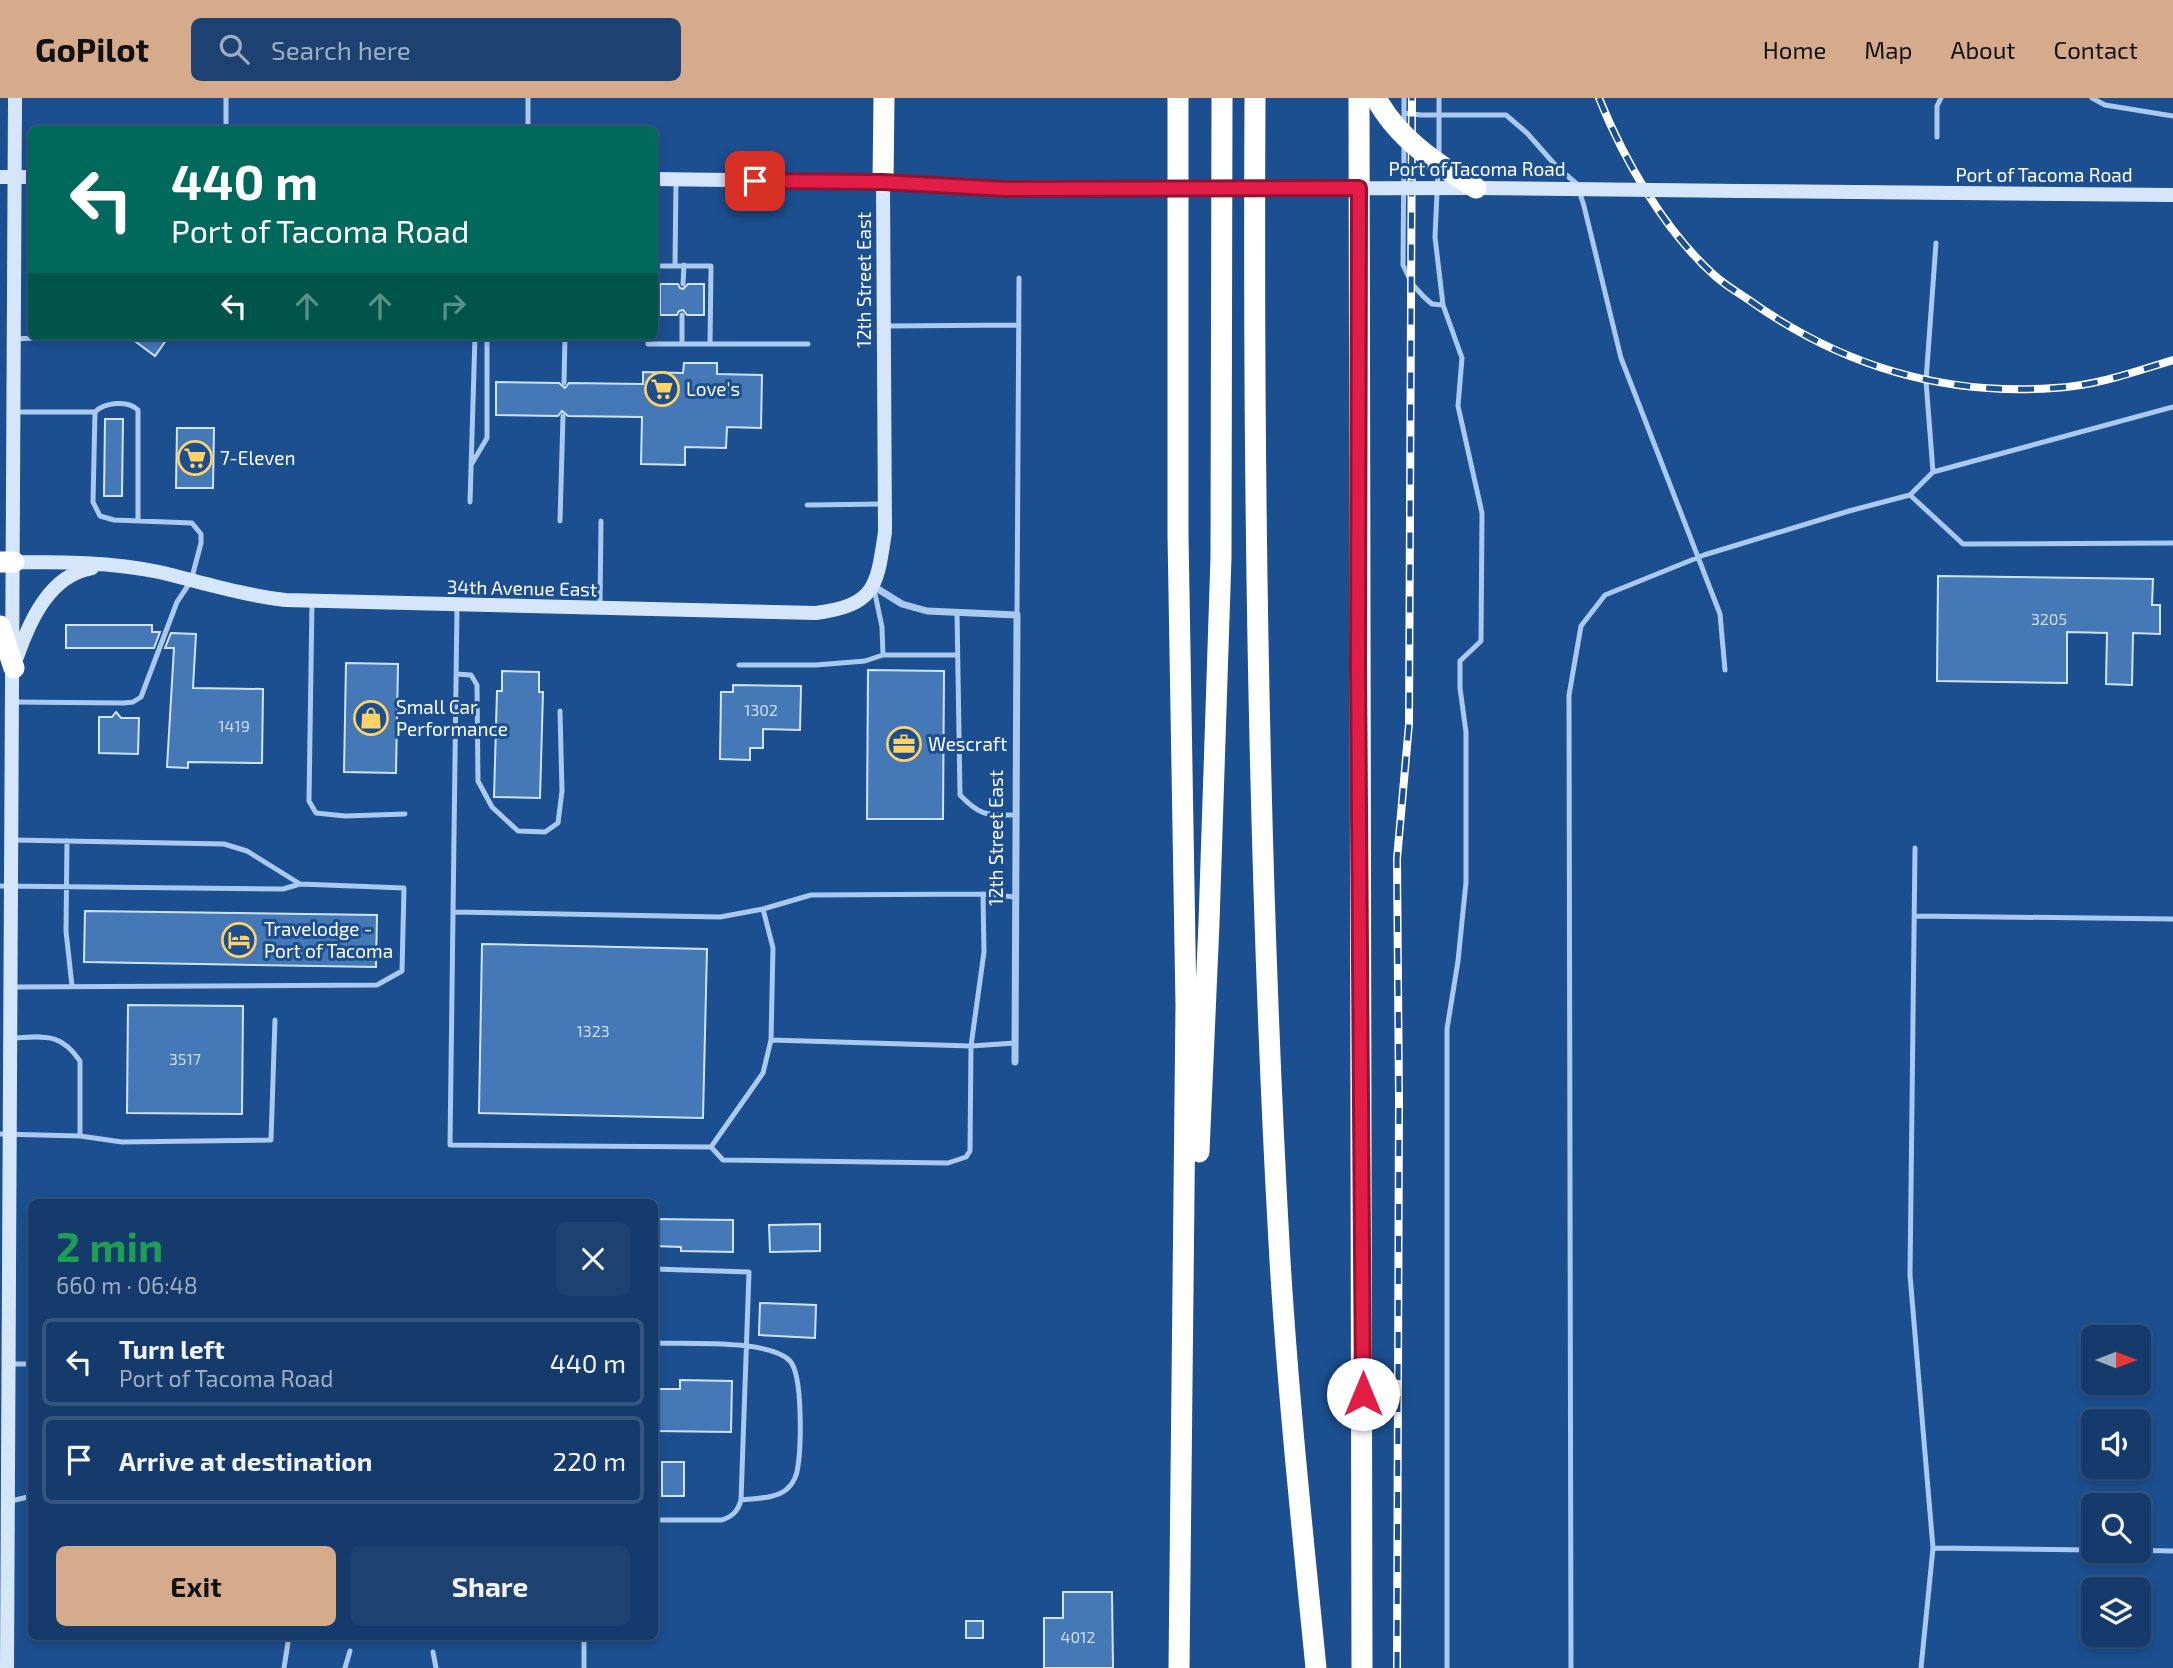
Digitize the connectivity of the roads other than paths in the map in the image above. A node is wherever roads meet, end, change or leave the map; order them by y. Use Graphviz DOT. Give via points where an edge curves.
graph roads {
  1 [pos="15,98"];
  2 [pos="226,98"];
  3 [pos="528,98"];
  4 [pos="884,98"];
  5 [pos="1178,98"];
  6 [pos="1222,98"];
  7 [pos="1255,98"];
  8 [pos="1359,98"];
  9 [pos="1376,98"];
  10 [pos="1404,98"];
  11 [pos="1439,98"];
  12 [pos="1941,98"];
  13 [pos="2092,98"];
  14 [pos="1404,113"];
  15 [pos="1441,116"];
  16 [pos="2173,116"];
  17 [pos="226,126"];
  18 [pos="528,126"];
  19 [pos="1937,137"];
  20 [pos="8,177"];
  21 [pos="28,177"];
  22 [pos="658,179"];
  23 [pos="676,180"];
  24 [pos="883,182"];
  25 [pos="1359,188"];
  26 [pos="1476,188"];
  27 [pos="2173,195"];
  28 [pos="1936,243"];
  29 [pos="684,265"];
  30 [pos="658,266"];
  31 [pos="675,266"];
  32 [pos="1019,278"];
  33 [pos="683,284"];
  34 [pos="1443,305"];
  35 [pos="682,315"];
  36 [pos="884,326"];
  37 [pos="1019,326"];
  38 [pos="28,338"];
  39 [pos="14,339"];
  40 [pos="475,340"];
  41 [pos="487,340"];
  42 [pos="565,340"];
  43 [pos="648,340"];
  44 [pos="682,344"];
  45 [pos="710,344"];
  46 [pos="808,344"];
  47 [pos="564,383"];
  48 [pos="2173,407"];
  49 [pos="14,412"];
  50 [pos="95,412"];
  51 [pos="563,416"];
  52 [pos="471,465"];
  53 [pos="1933,472"];
  54 [pos="1910,495"];
  55 [pos="470,502"];
  56 [pos="886,504"];
  57 [pos="807,505"];
  58 [pos="138,520"];
  59 [pos="560,521"];
  60 [pos="601,521"];
  61 [pos="2173,543"];
  62 [pos="1699,558"];
  63 [pos="7,562"];
  64 [pos="109,565"];
  65 [pos="191,581"];
  66 [pos="873,586"];
  67 [pos="312,601"];
  68 [pos="457,606"];
  69 [pos="600,608"];
  70 [pos="957,612"];
  71 [pos="1017,615"];
  72 [pos="0,626"];
  73 [pos="883,655"];
  74 [pos="957,655"];
  75 [pos="739,665"];
  76 [pos="14,668"];
  77 [pos="1725,670"];
  78 [pos="456,674"];
  79 [pos="13,702"];
  80 [pos="560,711"];
  81 [pos="6,751"];
  82 [pos="405,814"];
  83 [pos="1014,815"];
  84 [pos="12,840"];
  85 [pos="67,841"];
  86 [pos="1915,848"];
  87 [pos="300,884"];
  88 [pos="6,886"];
  89 [pos="66,887"];
  90 [pos="983,894"];
  91 [pos="1015,897"];
  92 [pos="763,909"];
  93 [pos="453,912"];
  94 [pos="1916,916"];
  95 [pos="2173,919"];
  96 [pos="72,986"];
  97 [pos="10,987"];
  98 [pos="275,1020"];
  99 [pos="10,1038"];
  100 [pos="771,1040"];
  101 [pos="1015,1043"];
  102 [pos="971,1046"];
  103 [pos="1015,1062"];
  104 [pos="4,1135"];
  105 [pos="80,1136"];
  106 [pos="711,1146"];
  107 [pos="658,1269"];
  108 [pos="658,1343"];
  109 [pos="747,1346"];
  110 [pos="8,1364"];
  111 [pos="28,1364"];
  112 [pos="28,1497"];
  113 [pos="741,1500"];
  114 [pos="7,1502"];
  115 [pos="1182,1511"];
  116 [pos="658,1520"];
  117 [pos="1933,1548"];
  118 [pos="2081,1550"];
  119 [pos="2151,1551"];
  120 [pos="2173,1551"];
  121 [pos="3,1584"];
  122 [pos="288,1640"];
  123 [pos="584,1640"];
  124 [pos="350,1651"];
  125 [pos="433,1652"];
  126 [pos="6,1668"];
  127 [pos="284,1668"];
  128 [pos="345,1668"];
  129 [pos="436,1668"];
  130 [pos="584,1668"];
  131 [pos="1180,1668"];
  132 [pos="1315,1668"];
  133 [pos="1363,1668"];
  134 [pos="1447,1668"];
  135 [pos="1571,1668"];
  136 [pos="1920,1668"];
  1 -- 20 [label="main road"];
  2 -- 17 [label="lane"];
  3 -- 18 [label="lane"];
  4 -- 24 [label="highway"];
  5 -- 115 [label="highway" via="1178,534 1186,1004"];
  6 -- 115 [label="highway" via="1221,557 1209,937"];
  7 -- 132 [label="highway" via="1255,556 1262,865 1279,1245"];
  8 -- 25 [label="highway"];
  9 -- 26 [label="highway, bridge" via="1402,134 1436,164"];
  10 -- 14 [label="lane"];
  11 -- 15 [label="lane"];
  12 -- 19 [label="lane"];
  13 -- 16 [label="lane" via="2105,105"];
  14 -- 15 [label="lane"];
  14 -- 34 [label="lane" via="1403,265 1424,297"];
  15 -- 34 [label="lane" via="1434,237"];
  15 -- 62 [label="lane" via="1506,115 1577,184 1621,358"];
  20 -- 21 [label="main road"];
  20 -- 39 [label="main road"];
  22 -- 23 [label="main road, Port of Tacoma Road"];
  23 -- 24 [label="main road, Port of Tacoma Road"];
  23 -- 31 [label="lane"];
  24 -- 25 [label="main road, Port of Tacoma Road, bridge" via="1005,189"];
  24 -- 36 [label="main road, 12th Street East"];
  25 -- 26 [label="main road, Port of Tacoma Road, bridge"];
  25 -- 133 [label="highway"];
  26 -- 27 [label="main road, Port of Tacoma Road, bridge"];
  28 -- 53 [label="lane" via="1926,381"];
  29 -- 31 [label="lane"];
  29 -- 33 [label="lane"];
  29 -- 45 [label="lane" via="711,266"];
  30 -- 31 [label="lane"];
  32 -- 37 [label="lane"];
  34 -- 134 [label="lane" via="1462,358 1458,406 1482,513 1481,641 1460,661 1466,882 1447,1029"];
  35 -- 44 [label="lane"];
  36 -- 37 [label="lane"];
  36 -- 56 [label="main road, 12th Street East"];
  37 -- 71 [label="lane"];
  38 -- 39 [label="lane"];
  39 -- 49 [label="main road"];
  40 -- 52 [label="lane"];
  41 -- 52 [label="lane" via="487,438"];
  42 -- 47 [label="lane"];
  43 -- 44 [label="lane" via="648,344"];
  44 -- 45 [label="lane"];
  45 -- 46 [label="lane"];
  48 -- 53 [label="lane"];
  49 -- 50 [label="lane"];
  49 -- 63 [label="main road"];
  50 -- 58 [label="lane" via="95,510 106,519"];
  50 -- 58 [label="lane" via="108,404 131,404 138,410"];
  51 -- 59 [label="lane"];
  52 -- 55 [label="lane"];
  53 -- 54 [label="lane"];
  54 -- 61 [label="lane" via="1963,544"];
  54 -- 62 [label="lane"];
  56 -- 57 [label="lane"];
  56 -- 66 [label="main road, 12th Street East" via="880,566"];
  58 -- 65 [label="lane" via="185,522 198,528 201,543"];
  60 -- 69 [label="lane"];
  62 -- 77 [label="lane" via="1720,614"];
  62 -- 135 [label="lane" via="1605,596 1581,626 1569,695"];
  63 -- 64 [label="main road, 34th Avenue East"];
  63 -- 76 [label="main road"];
  64 -- 65 [label="main road, 34th Avenue East"];
  64 -- 76 [label="main road" via="66,577 48,594"];
  65 -- 67 [label="main road, 34th Avenue East" via="257,597"];
  65 -- 79 [label="lane" via="177,602 141,697 124,703"];
  66 -- 69 [label="main road, 34th Avenue East" via="860,602 816,613"];
  66 -- 70 [label="street" via="902,604"];
  66 -- 73 [label="lane"];
  67 -- 68 [label="main road, 34th Avenue East"];
  67 -- 82 [label="lane" via="309,801 316,813"];
  68 -- 69 [label="main road, 34th Avenue East"];
  68 -- 78 [label="lane"];
  70 -- 71 [label="street"];
  70 -- 74 [label="lane"];
  71 -- 83 [label="street, 12th Street East"];
  72 -- 76 [label="highway"];
  73 -- 74 [label="lane"];
  73 -- 75 [label="lane" via="839,664"];
  74 -- 83 [label="lane" via="960,795 986,815"];
  76 -- 79 [label="main road"];
  78 -- 80 [label="lane" via="471,675 477,685 478,781 492,807 518,831 545,832 558,823"];
  78 -- 93 [label="lane"];
  79 -- 81 [label="main road"];
  81 -- 84 [label="main road"];
  83 -- 91 [label="street, 12th Street East"];
  84 -- 85 [label="lane"];
  84 -- 88 [label="main road"];
  85 -- 87 [label="lane" via="224,844 247,851"];
  85 -- 89 [label="lane"];
  86 -- 94 [label="lane"];
  87 -- 89 [label="lane" via="283,889"];
  87 -- 96 [label="lane" via="404,888 402,971 377,985"];
  88 -- 89 [label="lane"];
  88 -- 97 [label="main road"];
  89 -- 96 [label="lane"];
  90 -- 91 [label="lane"];
  90 -- 92 [label="lane" via="811,895"];
  90 -- 102 [label="lane" via="984,952"];
  91 -- 101 [label="street, 12th Street East"];
  92 -- 93 [label="lane" via="720,917"];
  92 -- 100 [label="lane" via="772,948"];
  93 -- 106 [label="lane" via="450,1145"];
  94 -- 95 [label="lane"];
  94 -- 117 [label="lane" via="1910,1275"];
  96 -- 97 [label="lane"];
  97 -- 99 [label="main road"];
  98 -- 105 [label="lane" via="271,1140 122,1142"];
  99 -- 104 [label="main road"];
  99 -- 105 [label="lane" via="52,1037 74,1051 80,1061"];
  100 -- 102 [label="lane"];
  100 -- 106 [label="lane" via="763,1073"];
  101 -- 102 [label="lane"];
  101 -- 103 [label="street, 12th Street East"];
  102 -- 106 [label="lane" via="970,1151 966,1157 948,1163 723,1160"];
  104 -- 105 [label="lane"];
  104 -- 110 [label="main road"];
  107 -- 109 [label="lane" via="749,1272"];
  108 -- 109 [label="lane"];
  109 -- 113 [label="lane"];
  109 -- 113 [label="lane" via="774,1350 790,1361 796,1374 798,1467 785,1492"];
  110 -- 111 [label="lane"];
  110 -- 114 [label="main road"];
  112 -- 114 [label="lane"];
  113 -- 116 [label="lane" via="739,1508 722,1520"];
  114 -- 121 [label="main road"];
  115 -- 131 [label="highway"];
  117 -- 118 [label="lane"];
  117 -- 136 [label="lane"];
  119 -- 120 [label="lane"];
  121 -- 126 [label="main road"];
  122 -- 127 [label="lane"];
  123 -- 130 [label="lane"];
  124 -- 128 [label="lane"];
  125 -- 129 [label="lane"];
}
